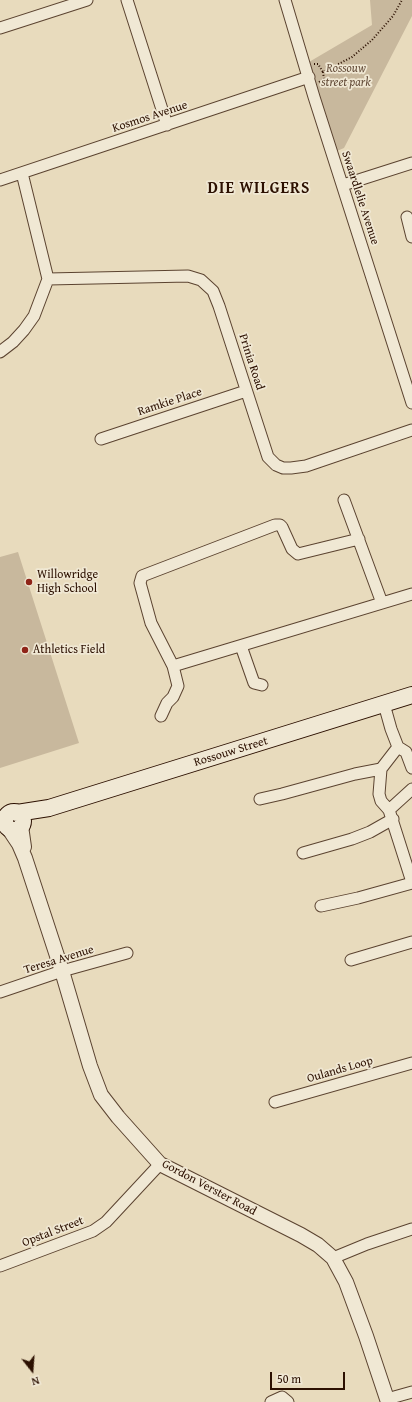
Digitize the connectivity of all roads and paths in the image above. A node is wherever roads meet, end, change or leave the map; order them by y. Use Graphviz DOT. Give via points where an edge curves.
graph roads {
  1 [pos="87,0"];
  2 [pos="127,0"];
  3 [pos="284,0"];
  4 [pos="402,0"];
  5 [pos="0,28"];
  6 [pos="310,81"];
  7 [pos="167,125"];
  8 [pos="412,162"];
  9 [pos="22,173"];
  10 [pos="0,180"];
  11 [pos="343,184"];
  12 [pos="407,217"];
  13 [pos="412,237"];
  14 [pos="48,279"];
  15 [pos="0,352"];
  16 [pos="246,391"];
  17 [pos="412,403"];
  18 [pos="412,430"];
  19 [pos="101,438"];
  20 [pos="344,500"];
  21 [pos="359,539"];
  22 [pos="412,594"];
  23 [pos="382,603"];
  24 [pos="242,646"];
  25 [pos="173,666"];
  26 [pos="262,685"];
  27 [pos="412,694"];
  28 [pos="384,704"];
  29 [pos="161,716"];
  30 [pos="398,747"];
  31 [pos="411,763"];
  32 [pos="381,769"];
  33 [pos="412,789"];
  34 [pos="260,798"];
  35 [pos="391,814"];
  36 [pos="10,823"];
  37 [pos="303,853"];
  38 [pos="409,863"];
  39 [pos="412,882"];
  40 [pos="321,906"];
  41 [pos="412,942"];
  42 [pos="127,953"];
  43 [pos="351,960"];
  44 [pos="62,970"];
  45 [pos="0,992"];
  46 [pos="412,1063"];
  47 [pos="274,1102"];
  48 [pos="160,1164"];
  49 [pos="412,1229"];
  50 [pos="332,1258"];
  51 [pos="0,1266"];
  52 [pos="412,1392"];
  53 [pos="387,1401"];
  54 [pos="271,1402"];
  55 [pos="288,1402"];
  1 -- 5 [label="street"];
  2 -- 7 [label="street"];
  3 -- 6 [label="street, Swaardlelie Avenue"];
  4 -- 6 [label="path" via="393,16 372,40 352,57 323,72 322,81"];
  6 -- 7 [label="street, Kosmos Avenue"];
  6 -- 11 [label="street, Swaardlelie Avenue"];
  7 -- 9 [label="street, Kosmos Avenue"];
  8 -- 11 [label="street"];
  9 -- 10 [label="street, Kosmos Avenue"];
  9 -- 14 [label="street"];
  11 -- 17 [label="street, Swaardlelie Avenue"];
  12 -- 13 [label="street"];
  14 -- 15 [label="street" via="34,316 13,342"];
  14 -- 16 [label="street, Prinia Road" via="188,276 201,280 213,291"];
  16 -- 18 [label="street, Prinia Road" via="268,456 276,465 283,468 306,466"];
  16 -- 19 [label="street, Ramkie Place"];
  20 -- 21 [label="street"];
  21 -- 23 [label="street"];
  21 -- 25 [label="street" via="298,554 292,549 282,527 275,525 142,576 140,584 151,623"];
  22 -- 23 [label="street"];
  23 -- 24 [label="street"];
  24 -- 25 [label="street"];
  24 -- 26 [label="street" via="254,683"];
  25 -- 29 [label="street" via="178,686"];
  27 -- 28 [label="main road, Rossouw Street"];
  28 -- 30 [label="street"];
  28 -- 36 [label="main road, Rossouw Street" via="49,808"];
  30 -- 31 [label="street" via="406,752"];
  30 -- 32 [label="street"];
  32 -- 34 [label="street"];
  32 -- 35 [label="street" via="379,794"];
  33 -- 35 [label="street"];
  35 -- 37 [label="street" via="370,832"];
  35 -- 38 [label="street"];
  36 -- 44 [label="street, Gordon Verster Road" via="25,858"];
  38 -- 39 [label="street"];
  39 -- 40 [label="street"];
  41 -- 43 [label="street"];
  42 -- 44 [label="street, Teresa Avenue"];
  44 -- 45 [label="street, Teresa Avenue"];
  44 -- 48 [label="street, Gordon Verster Road" via="90,1066 102,1095"];
  46 -- 47 [label="street, Oulands Loop"];
  48 -- 50 [label="street, Gordon Verster Road" via="301,1235 318,1245"];
  48 -- 51 [label="street, Opstal Street" via="99,1227 88,1234"];
  49 -- 50 [label="street"];
  50 -- 53 [label="street, Gordon Verster Road" via="346,1282"];
  52 -- 53 [label="street"];
  54 -- 55 [label="street" via="282,1397"];
}
